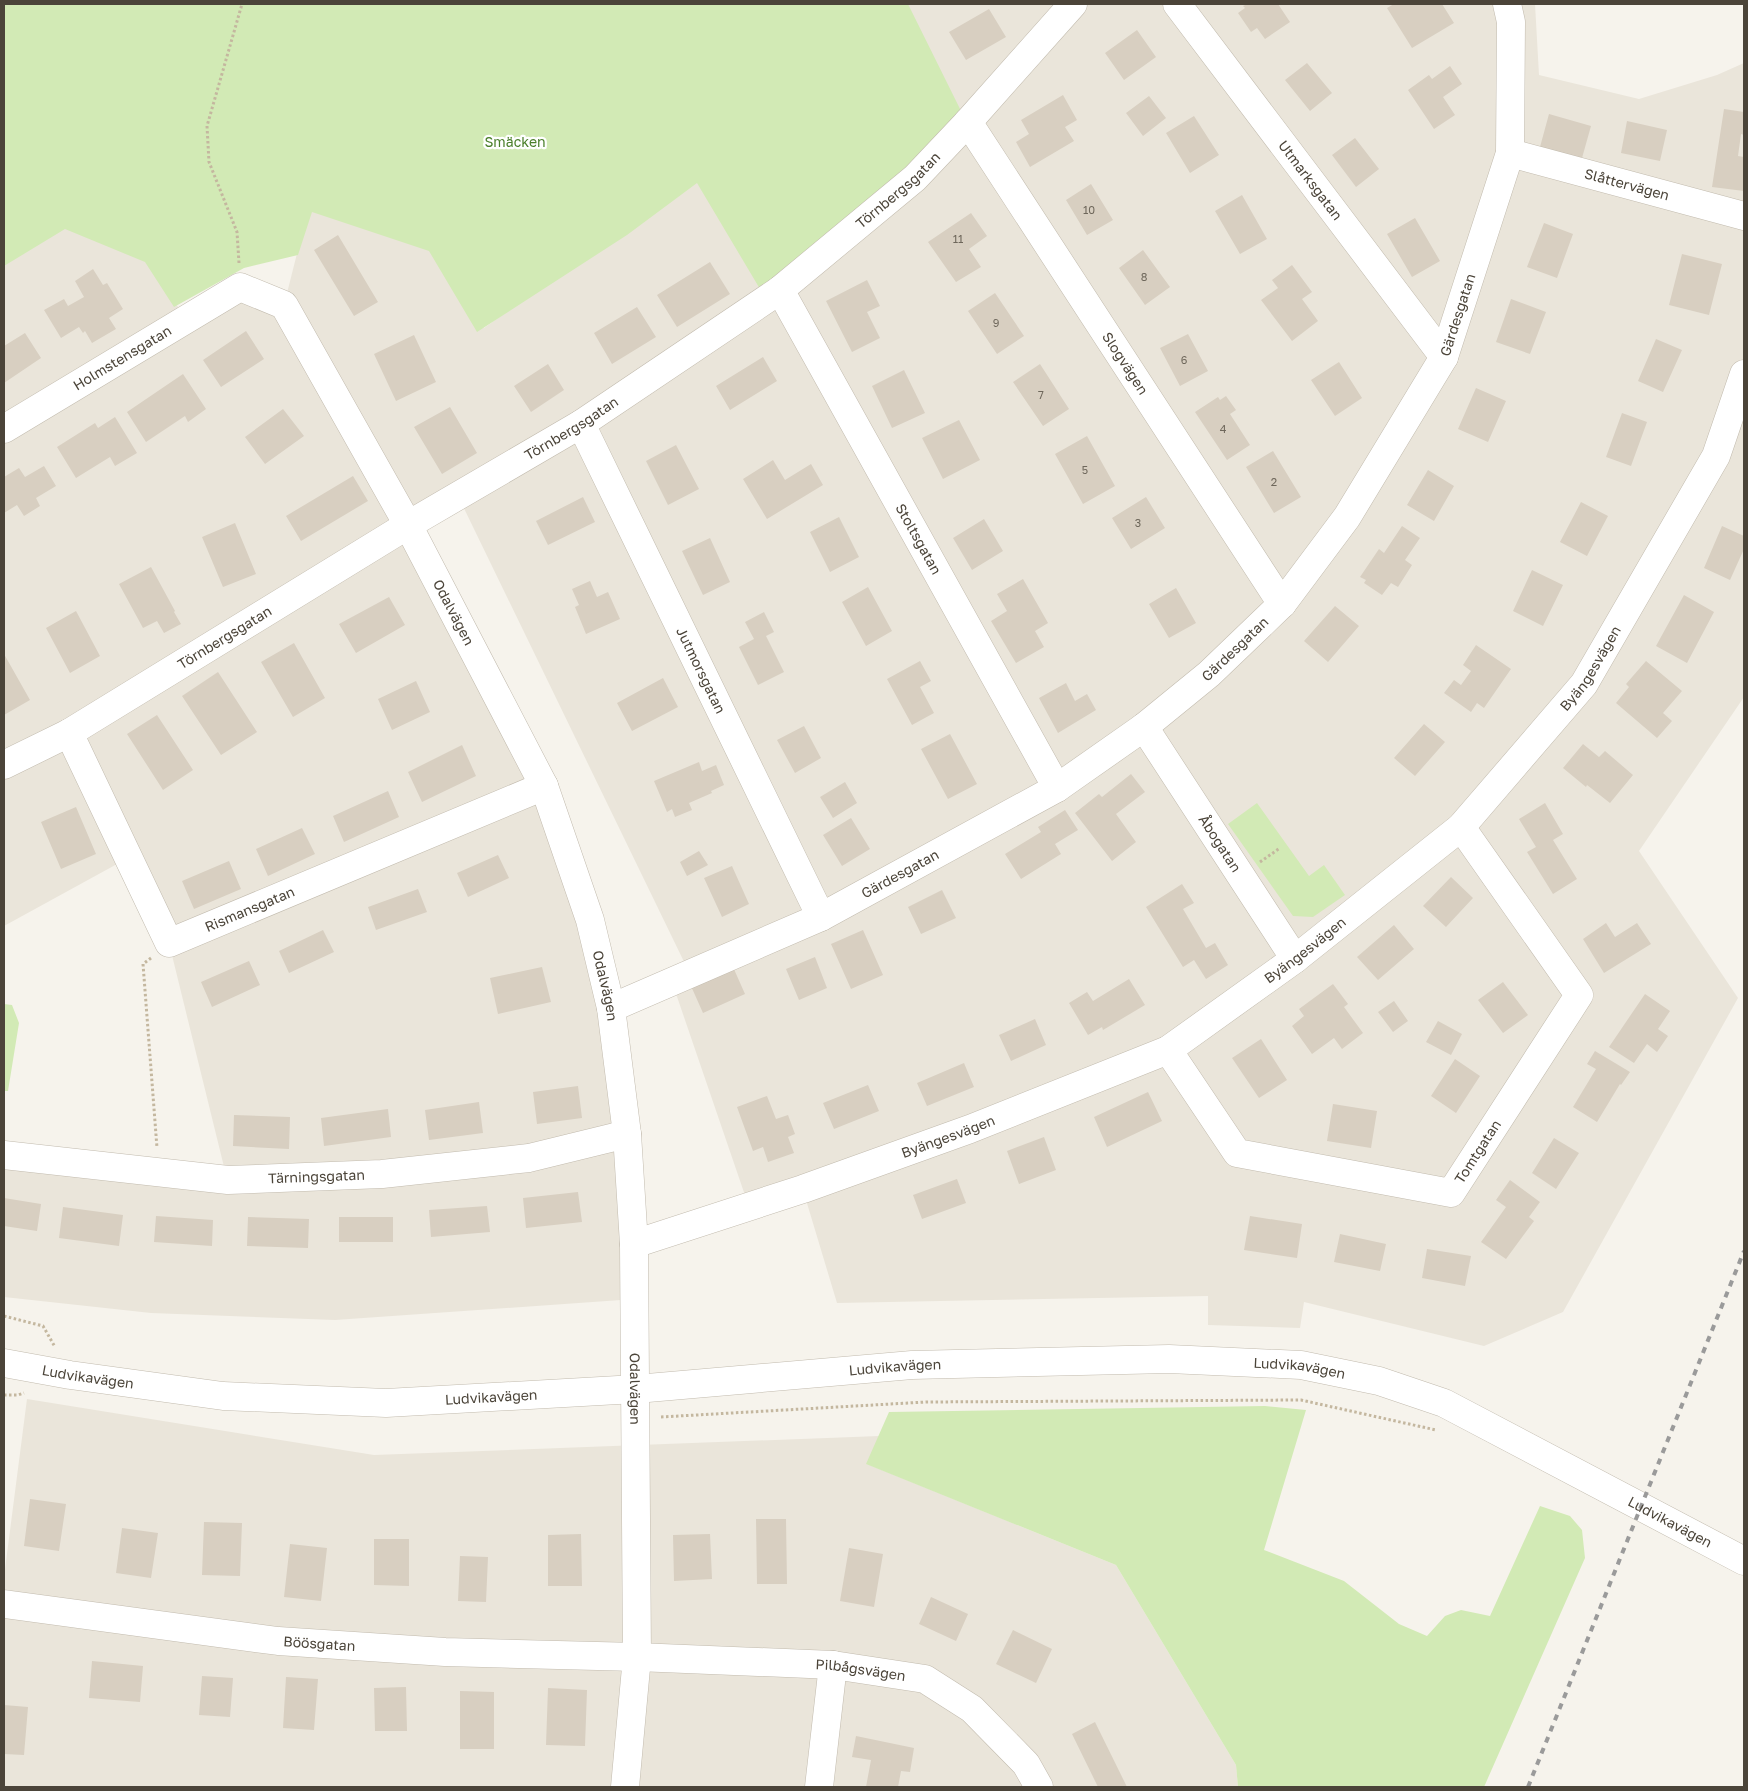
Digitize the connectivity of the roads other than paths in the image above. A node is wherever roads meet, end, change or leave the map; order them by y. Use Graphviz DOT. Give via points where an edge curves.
graph roads {
  1 [pos="1074,4"];
  2 [pos="1177,4"];
  3 [pos="1507,4"];
  4 [pos="968,122"];
  5 [pos="1510,153"];
  6 [pos="1744,216"];
  7 [pos="240,286"];
  8 [pos="780,290"];
  9 [pos="1444,357"];
  10 [pos="1744,374"];
  11 [pos="581,424"];
  12 [pos="4,429"];
  13 [pos="408,525"];
  14 [pos="1282,604"];
  15 [pos="1144,727"];
  16 [pos="69,733"];
  17 [pos="4,765"];
  18 [pos="544,786"];
  19 [pos="1057,788"];
  20 [pos="1461,827"];
  21 [pos="821,916"];
  22 [pos="1295,959"];
  23 [pos="611,1008"];
  24 [pos="1168,1050"];
  25 [pos="627,1134"];
  26 [pos="4,1156"];
  27 [pos="634,1244"];
  28 [pos="4,1363"];
  29 [pos="636,1389"];
  30 [pos="1744,1562"];
  31 [pos="4,1604"];
  32 [pos="637,1657"];
  33 [pos="833,1665"];
  34 [pos="625,1787"];
  35 [pos="818,1787"];
  36 [pos="1039,1787"];
  1 -- 4 [label="street, Törnbergsgatan"];
  2 -- 9 [label="street, Utmarksgatan"];
  3 -- 5 [label="street, Gärdesgatan" via="1511,22"];
  4 -- 8 [label="street, Törnbergsgatan" via="915,178"];
  4 -- 14 [label="street, Slogvägen"];
  5 -- 6 [label="street, Slåttervägen"];
  5 -- 9 [label="street, Gärdesgatan"];
  7 -- 12 [label="street, Holmstensgatan"];
  7 -- 13 [label="street, Odalvägen" via="284,305"];
  8 -- 11 [label="street, Törnbergsgatan"];
  8 -- 19 [label="street, Stoltsgatan"];
  9 -- 14 [label="street, Gärdesgatan" via="1347,517"];
  10 -- 20 [label="street, Byängesvägen" via="1716,456 1584,684"];
  11 -- 13 [label="street, Törnbergsgatan"];
  11 -- 21 [label="street, Jutmorsgatan"];
  13 -- 16 [label="street, Törnbergsgatan"];
  13 -- 18 [label="street, Odalvägen"];
  14 -- 15 [label="street, Gärdesgatan" via="1209,674"];
  15 -- 19 [label="street, Gärdesgatan"];
  15 -- 22 [label="street, Åbogatan"];
  16 -- 17 [label="street, Törnbergsgatan"];
  16 -- 18 [label="street, Rismansgatan" via="169,944"];
  18 -- 23 [label="street, Odalvägen" via="590,920"];
  19 -- 21 [label="street, Gärdesgatan"];
  20 -- 22 [label="street, Byängesvägen"];
  20 -- 24 [label="street, Tomtgatan" via="1579,995 1451,1192 1237,1153"];
  21 -- 23 [label="street, Gärdesgatan"];
  22 -- 24 [label="street, Byängesvägen"];
  23 -- 25 [label="street, Odalvägen"];
  24 -- 27 [label="street, Byängesvägen" via="970,1129 803,1189"];
  25 -- 26 [label="street, Tärningsgatan" via="529,1158 382,1174 228,1180"];
  25 -- 27 [label="street, Odalvägen"];
  27 -- 29 [label="street, Odalvägen"];
  28 -- 29 [label="street, Ludvikavägen" via="223,1396 386,1403"];
  29 -- 30 [label="street, Ludvikavägen" via="912,1365 1169,1359 1302,1365 1379,1382 1444,1403"];
  29 -- 32 [label="street, Odalvägen"];
  31 -- 32 [label="street, Böösgatan" via="278,1641 445,1652"];
  32 -- 33 [label="street, Pilbågsvägen"];
  32 -- 34 [label="street, Odalvägen"];
  33 -- 35 [label="street"];
  33 -- 36 [label="street, Pilbågsvägen" via="925,1679 972,1709 1026,1764"];
}
